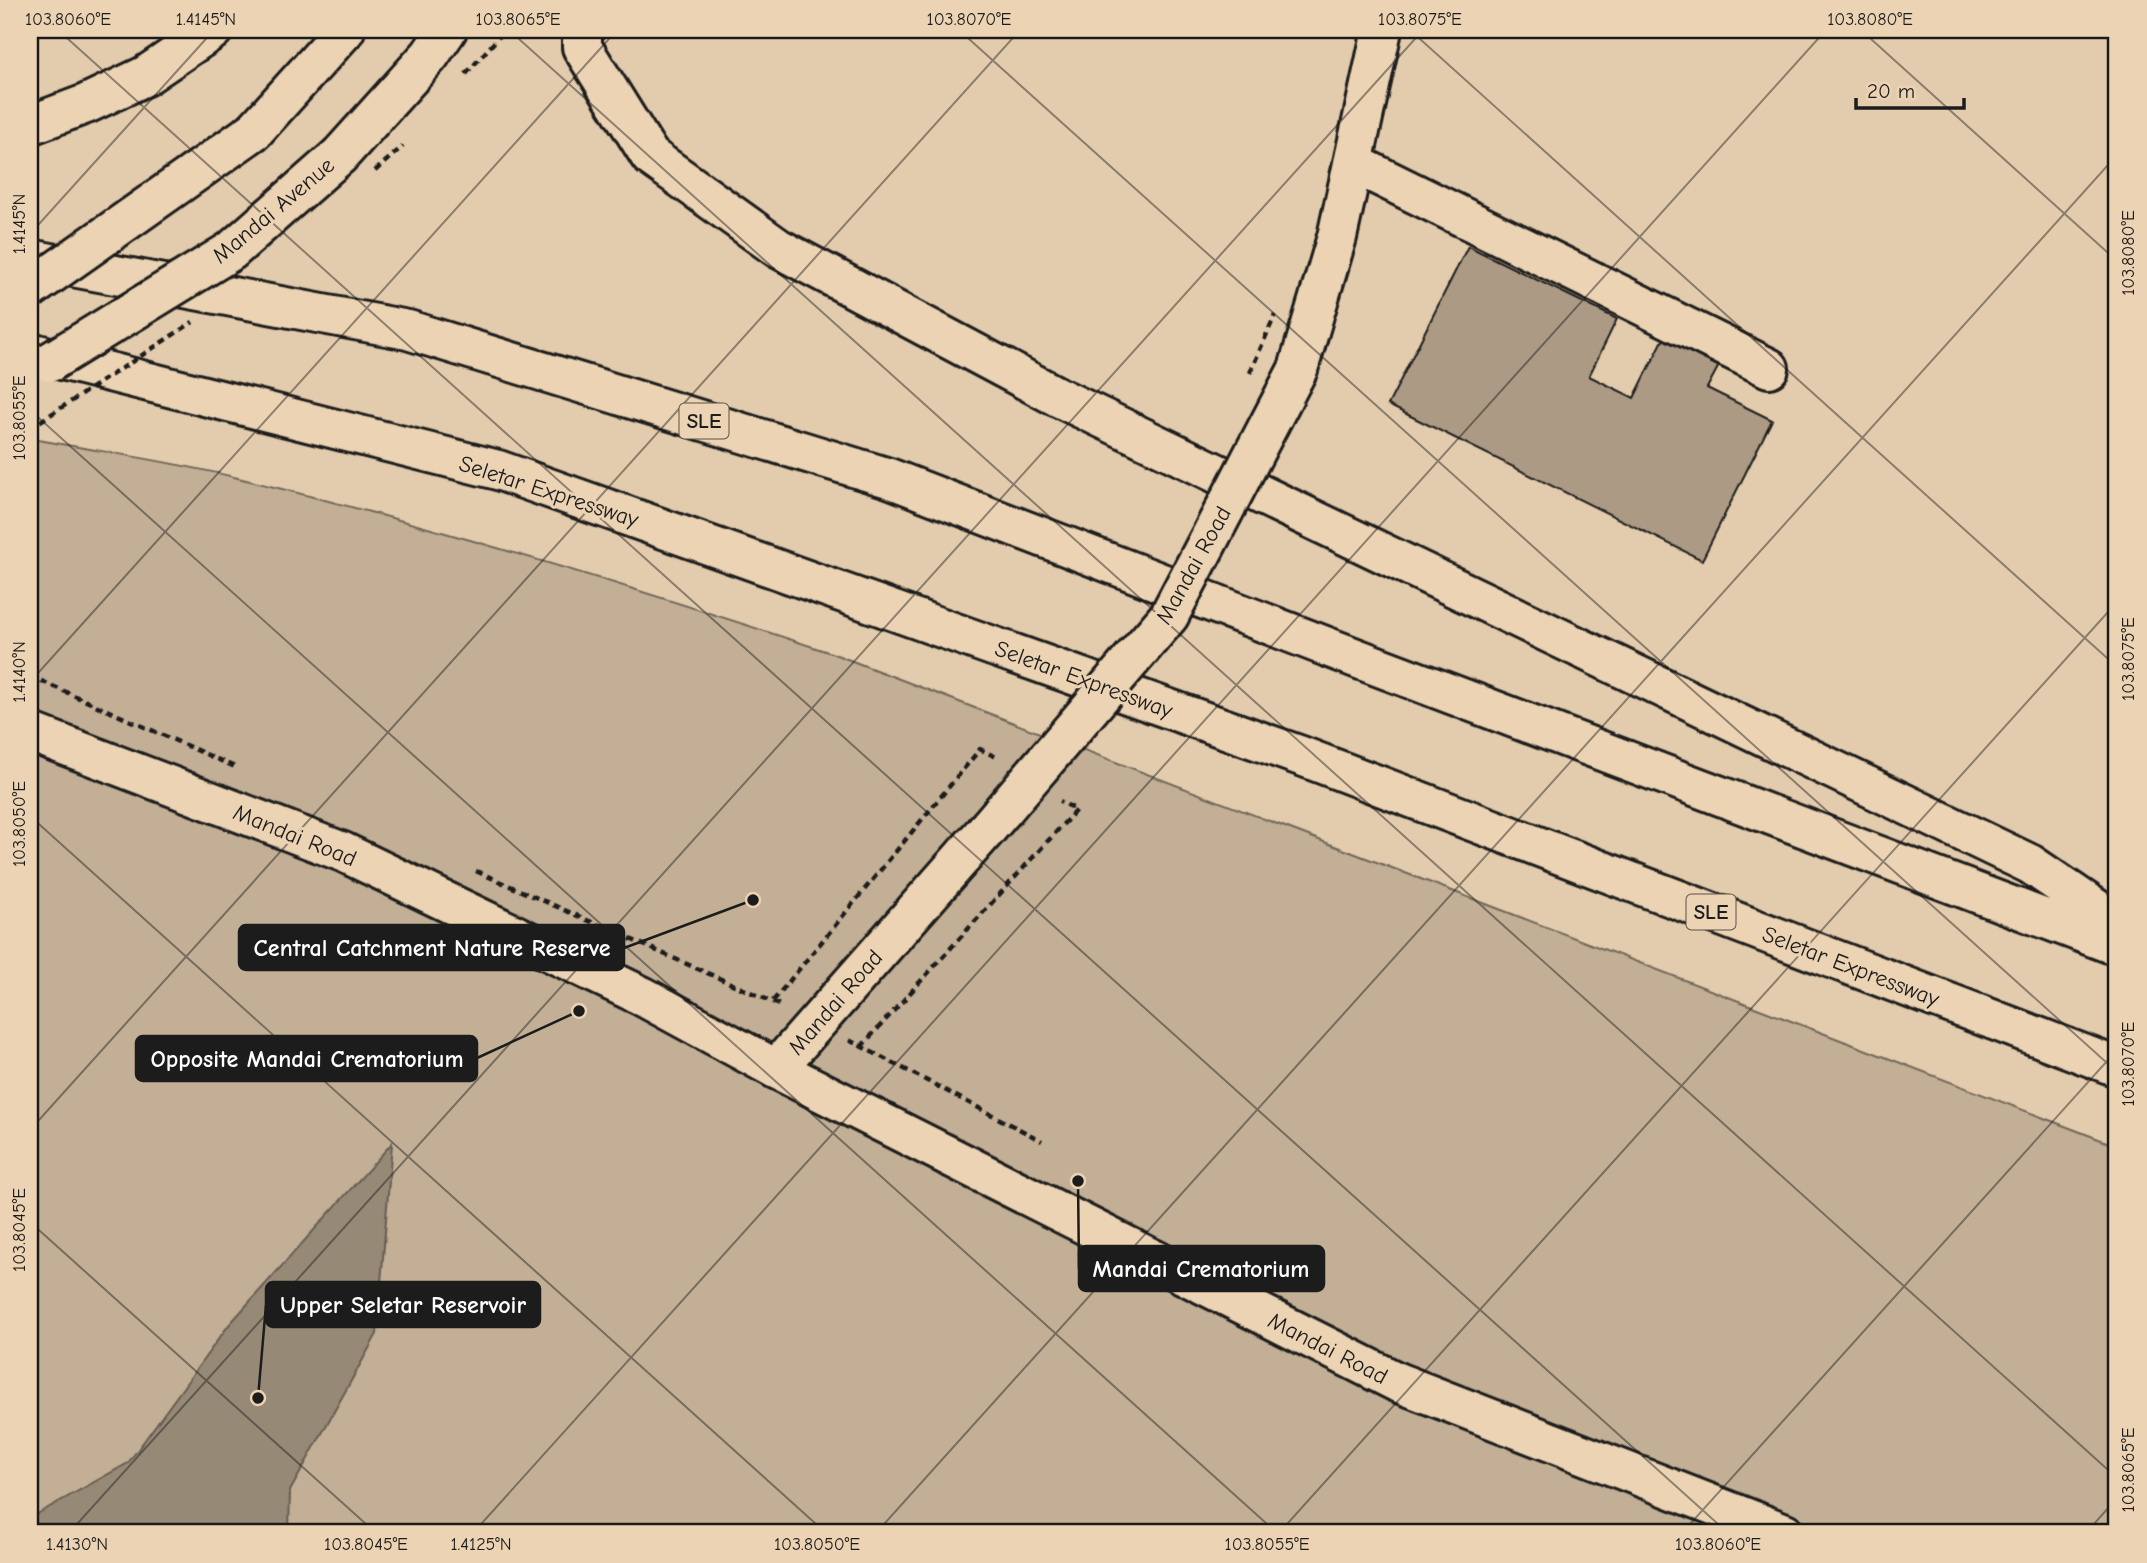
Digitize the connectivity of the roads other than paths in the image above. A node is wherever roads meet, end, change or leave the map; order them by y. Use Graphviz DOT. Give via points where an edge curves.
graph roads {
  1 [pos="213,30"];
  2 [pos="345,30"];
  3 [pos="447,30"];
  4 [pos="582,30"];
  5 [pos="1382,30"];
  6 [pos="30,125"];
  7 [pos="1353,163"];
  8 [pos="30,260"];
  9 [pos="30,289"];
  10 [pos="30,352"];
  11 [pos="1769,368"];
  12 [pos="30,371"];
  13 [pos="30,732"];
  14 [pos="2117,923"];
  15 [pos="2117,946"];
  16 [pos="2117,1068"];
  17 [pos="776,1069"];
  18 [pos="1784,1533"];
  1 -- 6 [label="main road" via="145,76"];
  2 -- 9 [label="main road, bridge" via="254,131"];
  3 -- 12 [label="main road, Mandai Avenue, bridge" via="340,155 231,251"];
  4 -- 14 [label="main road" via="582,47 650,156 778,248 1058,397 2030,864"];
  5 -- 7 [label="main road, Mandai Road"];
  7 -- 11 [label="main road"];
  7 -- 17 [label="main road, Mandai Road, bridge" via="1337,237 1298,369 1169,616"];
  8 -- 15 [label="main road, SLE" via="408,330 889,478"];
  10 -- 16 [label="main road, Seletar Expressway / SLE" via="498,470 1304,757"];
  13 -- 17 [label="main road, Mandai Road" via="343,852 642,996"];
  17 -- 18 [label="main road, Mandai Road" via="1397,1382"];
}
